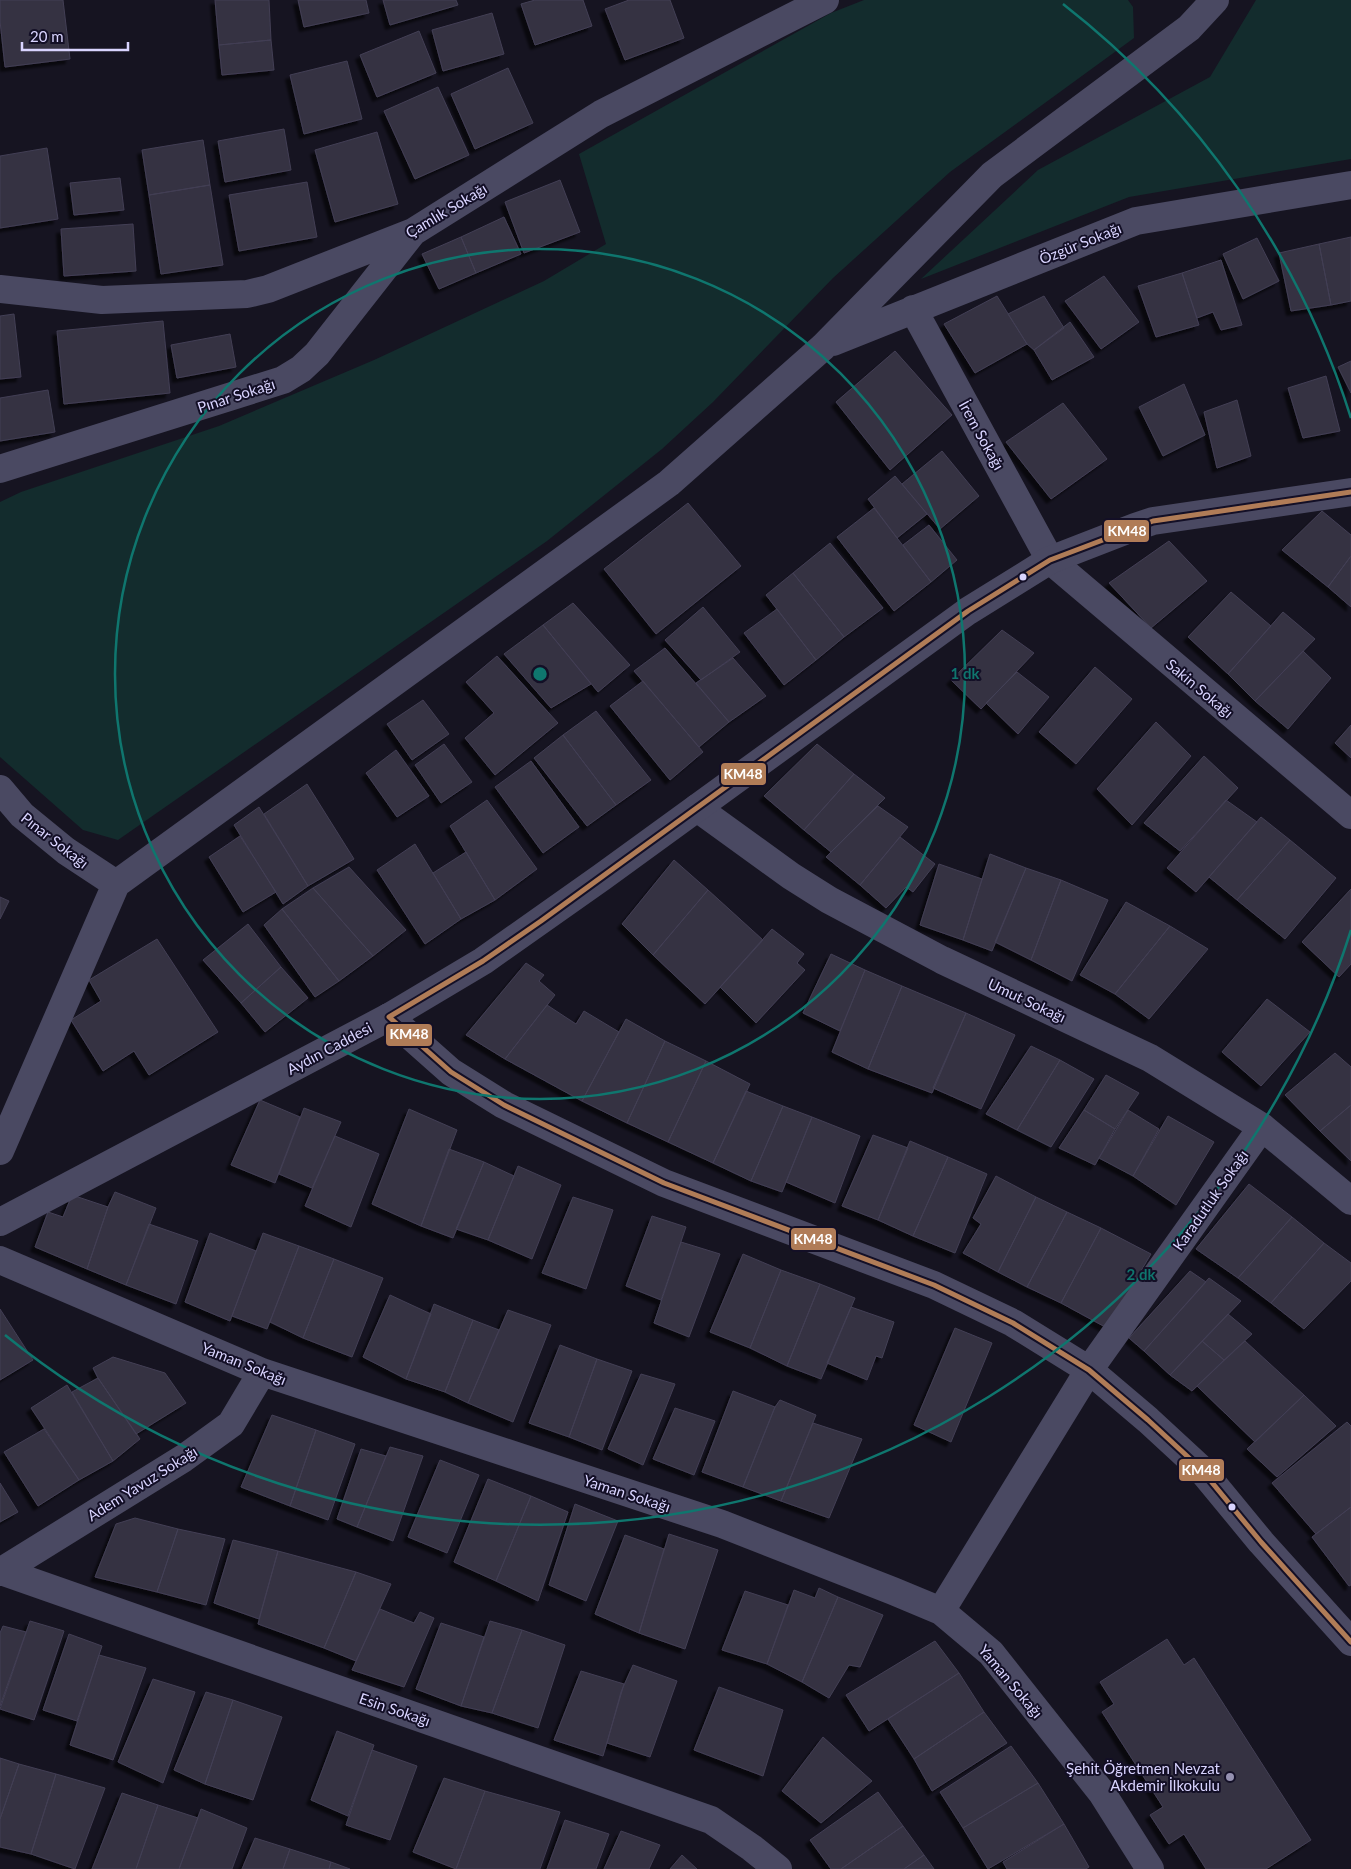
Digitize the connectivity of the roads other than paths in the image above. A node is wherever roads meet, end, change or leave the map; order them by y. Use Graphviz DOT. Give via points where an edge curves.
graph roads {
  1 [pos="825,0"];
  2 [pos="1215,0"];
  3 [pos="1351,186"];
  4 [pos="413,232"];
  5 [pos="0,289"];
  6 [pos="913,309"];
  7 [pos="823,347"];
  8 [pos="0,469"];
  9 [pos="1351,492"];
  10 [pos="1050,560"];
  11 [pos="0,789"];
  12 [pos="697,808"];
  13 [pos="1351,814"];
  14 [pos="116,884"];
  15 [pos="388,1017"];
  16 [pos="1262,1127"];
  17 [pos="0,1151"];
  18 [pos="1351,1201"];
  19 [pos="0,1222"];
  20 [pos="0,1260"];
  21 [pos="1089,1370"];
  22 [pos="262,1372"];
  23 [pos="0,1571"];
  24 [pos="941,1611"];
  25 [pos="1351,1642"];
  26 [pos="778,1869"];
  27 [pos="1150,1869"];
  1 -- 4 [label="street, Çamlık Sokağı" via="601,114"];
  2 -- 7 [label="street" via="1189,28 992,175"];
  3 -- 6 [label="street, Özgür Sokağı" via="1136,221"];
  4 -- 5 [label="street, Çamlık Sokağı" via="268,289 247,294 102,300"];
  4 -- 8 [label="street, Pınar Sokağı" via="317,354 283,380"];
  6 -- 7 [label="street, Özgür Sokağı"];
  6 -- 10 [label="street, İrem Sokağı"];
  7 -- 14 [label="street" via="669,483"];
  9 -- 10 [label="street, Aydın Caddesi" via="1153,522"];
  10 -- 12 [label="street, Aydın Caddesi" via="968,611"];
  10 -- 13 [label="street, Sakin Sokağı"];
  11 -- 14 [label="street, Pınar Sokağı" via="22,816 66,851"];
  12 -- 15 [label="street, Aydın Caddesi" via="483,961"];
  12 -- 16 [label="street, Umut Sokağı" via="829,900 942,960 1150,1058"];
  14 -- 17 [label="street"];
  15 -- 19 [label="street, Aydın Caddesi"];
  15 -- 21 [label="street" via="451,1072 504,1105 664,1183 934,1285 1013,1323"];
  16 -- 18 [label="street, Umut Sokağı"];
  16 -- 21 [label="street, Karadutluk Sokağı"];
  20 -- 22 [label="street, Yaman Sokağı"];
  21 -- 24 [label="street, Karadutluk Sokağı"];
  21 -- 25 [label="street" via="1200,1468"];
  22 -- 23 [label="street, Adem Yavuz Sokağı" via="231,1424 184,1458"];
  22 -- 24 [label="street, Yaman Sokağı" via="722,1524"];
  23 -- 26 [label="street, Esin Sokağı" via="712,1820"];
  24 -- 27 [label="street, Yaman Sokağı" via="991,1653 1102,1793"];
}
